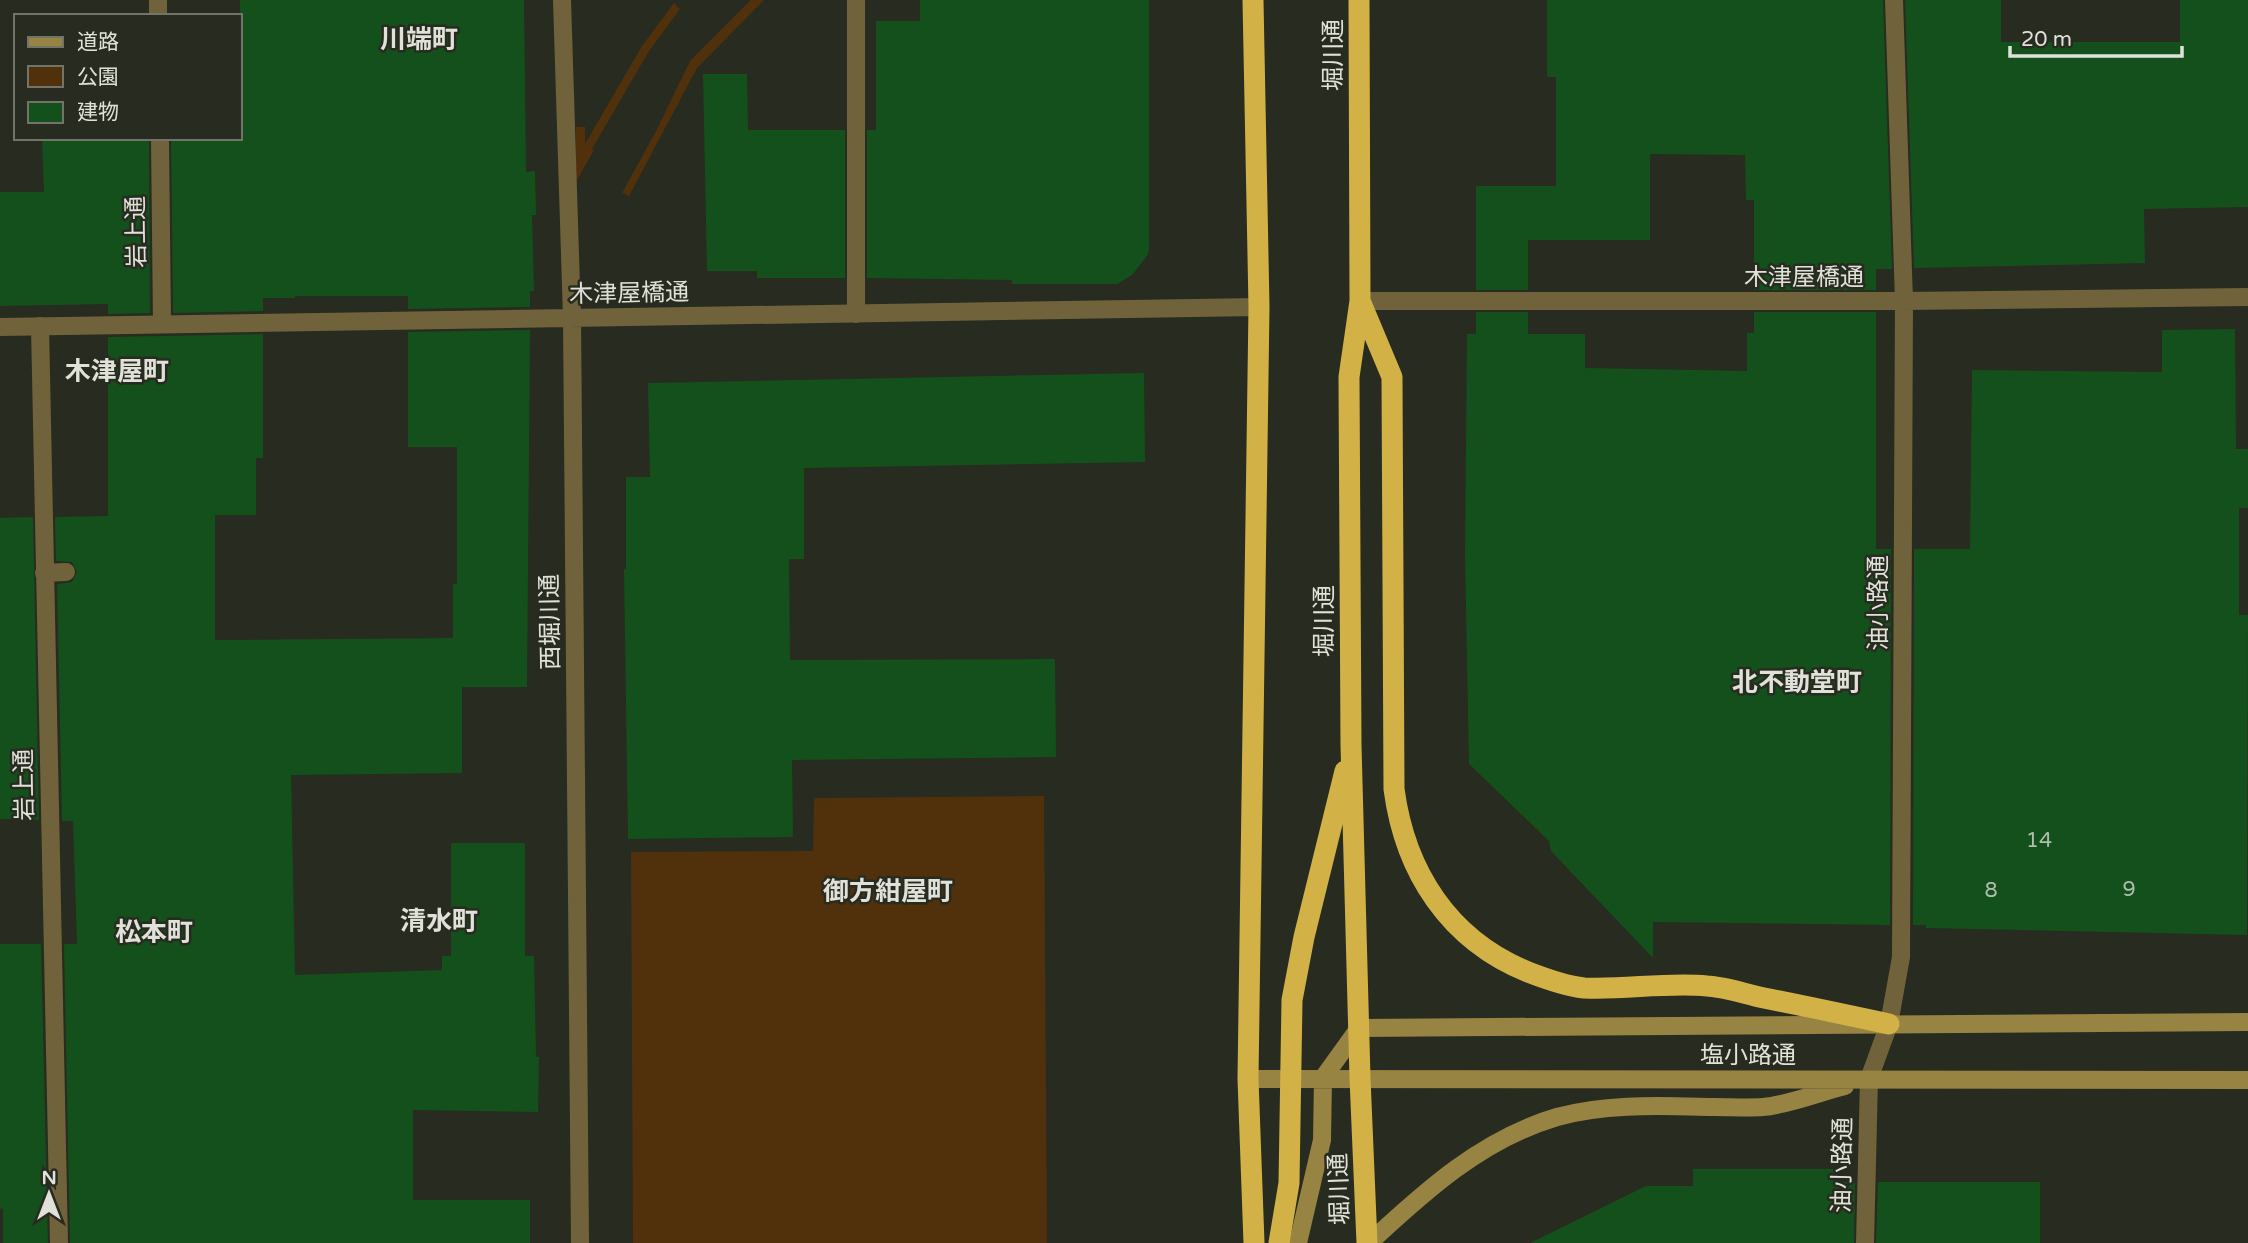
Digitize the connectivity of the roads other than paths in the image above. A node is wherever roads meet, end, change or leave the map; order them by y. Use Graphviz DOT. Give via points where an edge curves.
graph roads {
  1 [pos="562,0"];
  2 [pos="856,0"];
  3 [pos="1253,0"];
  4 [pos="1359,0"];
  5 [pos="1894,0"];
  6 [pos="160,140"];
  7 [pos="2248,297"];
  8 [pos="1360,301"];
  9 [pos="1904,301"];
  10 [pos="1259,307"];
  11 [pos="856,314"];
  12 [pos="572,318"];
  13 [pos="162,324"];
  14 [pos="40,326"];
  15 [pos="0,327"];
  16 [pos="66,572"];
  17 [pos="44,573"];
  18 [pos="1352,745"];
  19 [pos="2248,1022"];
  20 [pos="1889,1024"];
  21 [pos="1359,1028"];
  22 [pos="1323,1078"];
  23 [pos="1360,1078"];
  24 [pos="1248,1079"];
  25 [pos="1292,1079"];
  26 [pos="1869,1079"];
  27 [pos="2248,1080"];
  28 [pos="59,1243"];
  29 [pos="580,1243"];
  30 [pos="1254,1243"];
  31 [pos="1279,1243"];
  32 [pos="1298,1243"];
  33 [pos="1368,1243"];
  34 [pos="1865,1243"];
  1 -- 12 [label="street, 西堀川通"];
  2 -- 11 [label="street"];
  3 -- 10 [label="highway"];
  4 -- 8 [label="highway, 堀川通"];
  5 -- 9 [label="street, 油小路通"];
  6 -- 13 [label="street, 岩上通"];
  7 -- 9 [label="street, 木津屋橋通"];
  8 -- 9 [label="street, 木津屋橋通"];
  8 -- 18 [label="highway, 堀川通" via="1349,377"];
  8 -- 20 [label="highway" via="1392,377 1394,789 1410,855 1432,895 1479,944 1517,967 1561,983 1583,988 1707,986"];
  9 -- 20 [label="street, 油小路通" via="1901,957"];
  10 -- 11 [label="street, 木津屋橋通"];
  10 -- 24 [label="highway"];
  11 -- 12 [label="street, 木津屋橋通"];
  12 -- 13 [label="street, 木津屋橋通"];
  12 -- 29 [label="street, 西堀川通"];
  13 -- 14 [label="street, 木津屋橋通"];
  14 -- 15 [label="street, 木津屋橋通"];
  14 -- 17 [label="street, 岩上通"];
  16 -- 17 [label="street"];
  17 -- 28 [label="street, 岩上通"];
  18 -- 21 [label="highway, 堀川通"];
  18 -- 25 [label="highway" via="1299,962 1293,1000"];
  19 -- 20 [label="street, 塩小路通"];
  20 -- 21 [label="street, 塩小路通"];
  20 -- 26 [label="street, 油小路通"];
  21 -- 22 [label="street"];
  21 -- 23 [label="highway, 堀川通"];
  22 -- 23 [label="street, 塩小路通"];
  22 -- 25 [label="street, 塩小路通"];
  22 -- 32 [label="street" via="1322,1140"];
  23 -- 26 [label="street, 塩小路通"];
  23 -- 33 [label="highway, 堀川通"];
  24 -- 25 [label="street, 塩小路通"];
  24 -- 30 [label="highway"];
  25 -- 31 [label="highway" via="1289,1184"];
  26 -- 27 [label="street, 塩小路通"];
  26 -- 33 [label="street" via="1764,1107 1661,1106 1595,1110 1557,1118 1471,1157"];
  26 -- 34 [label="street, 油小路通"];
}
